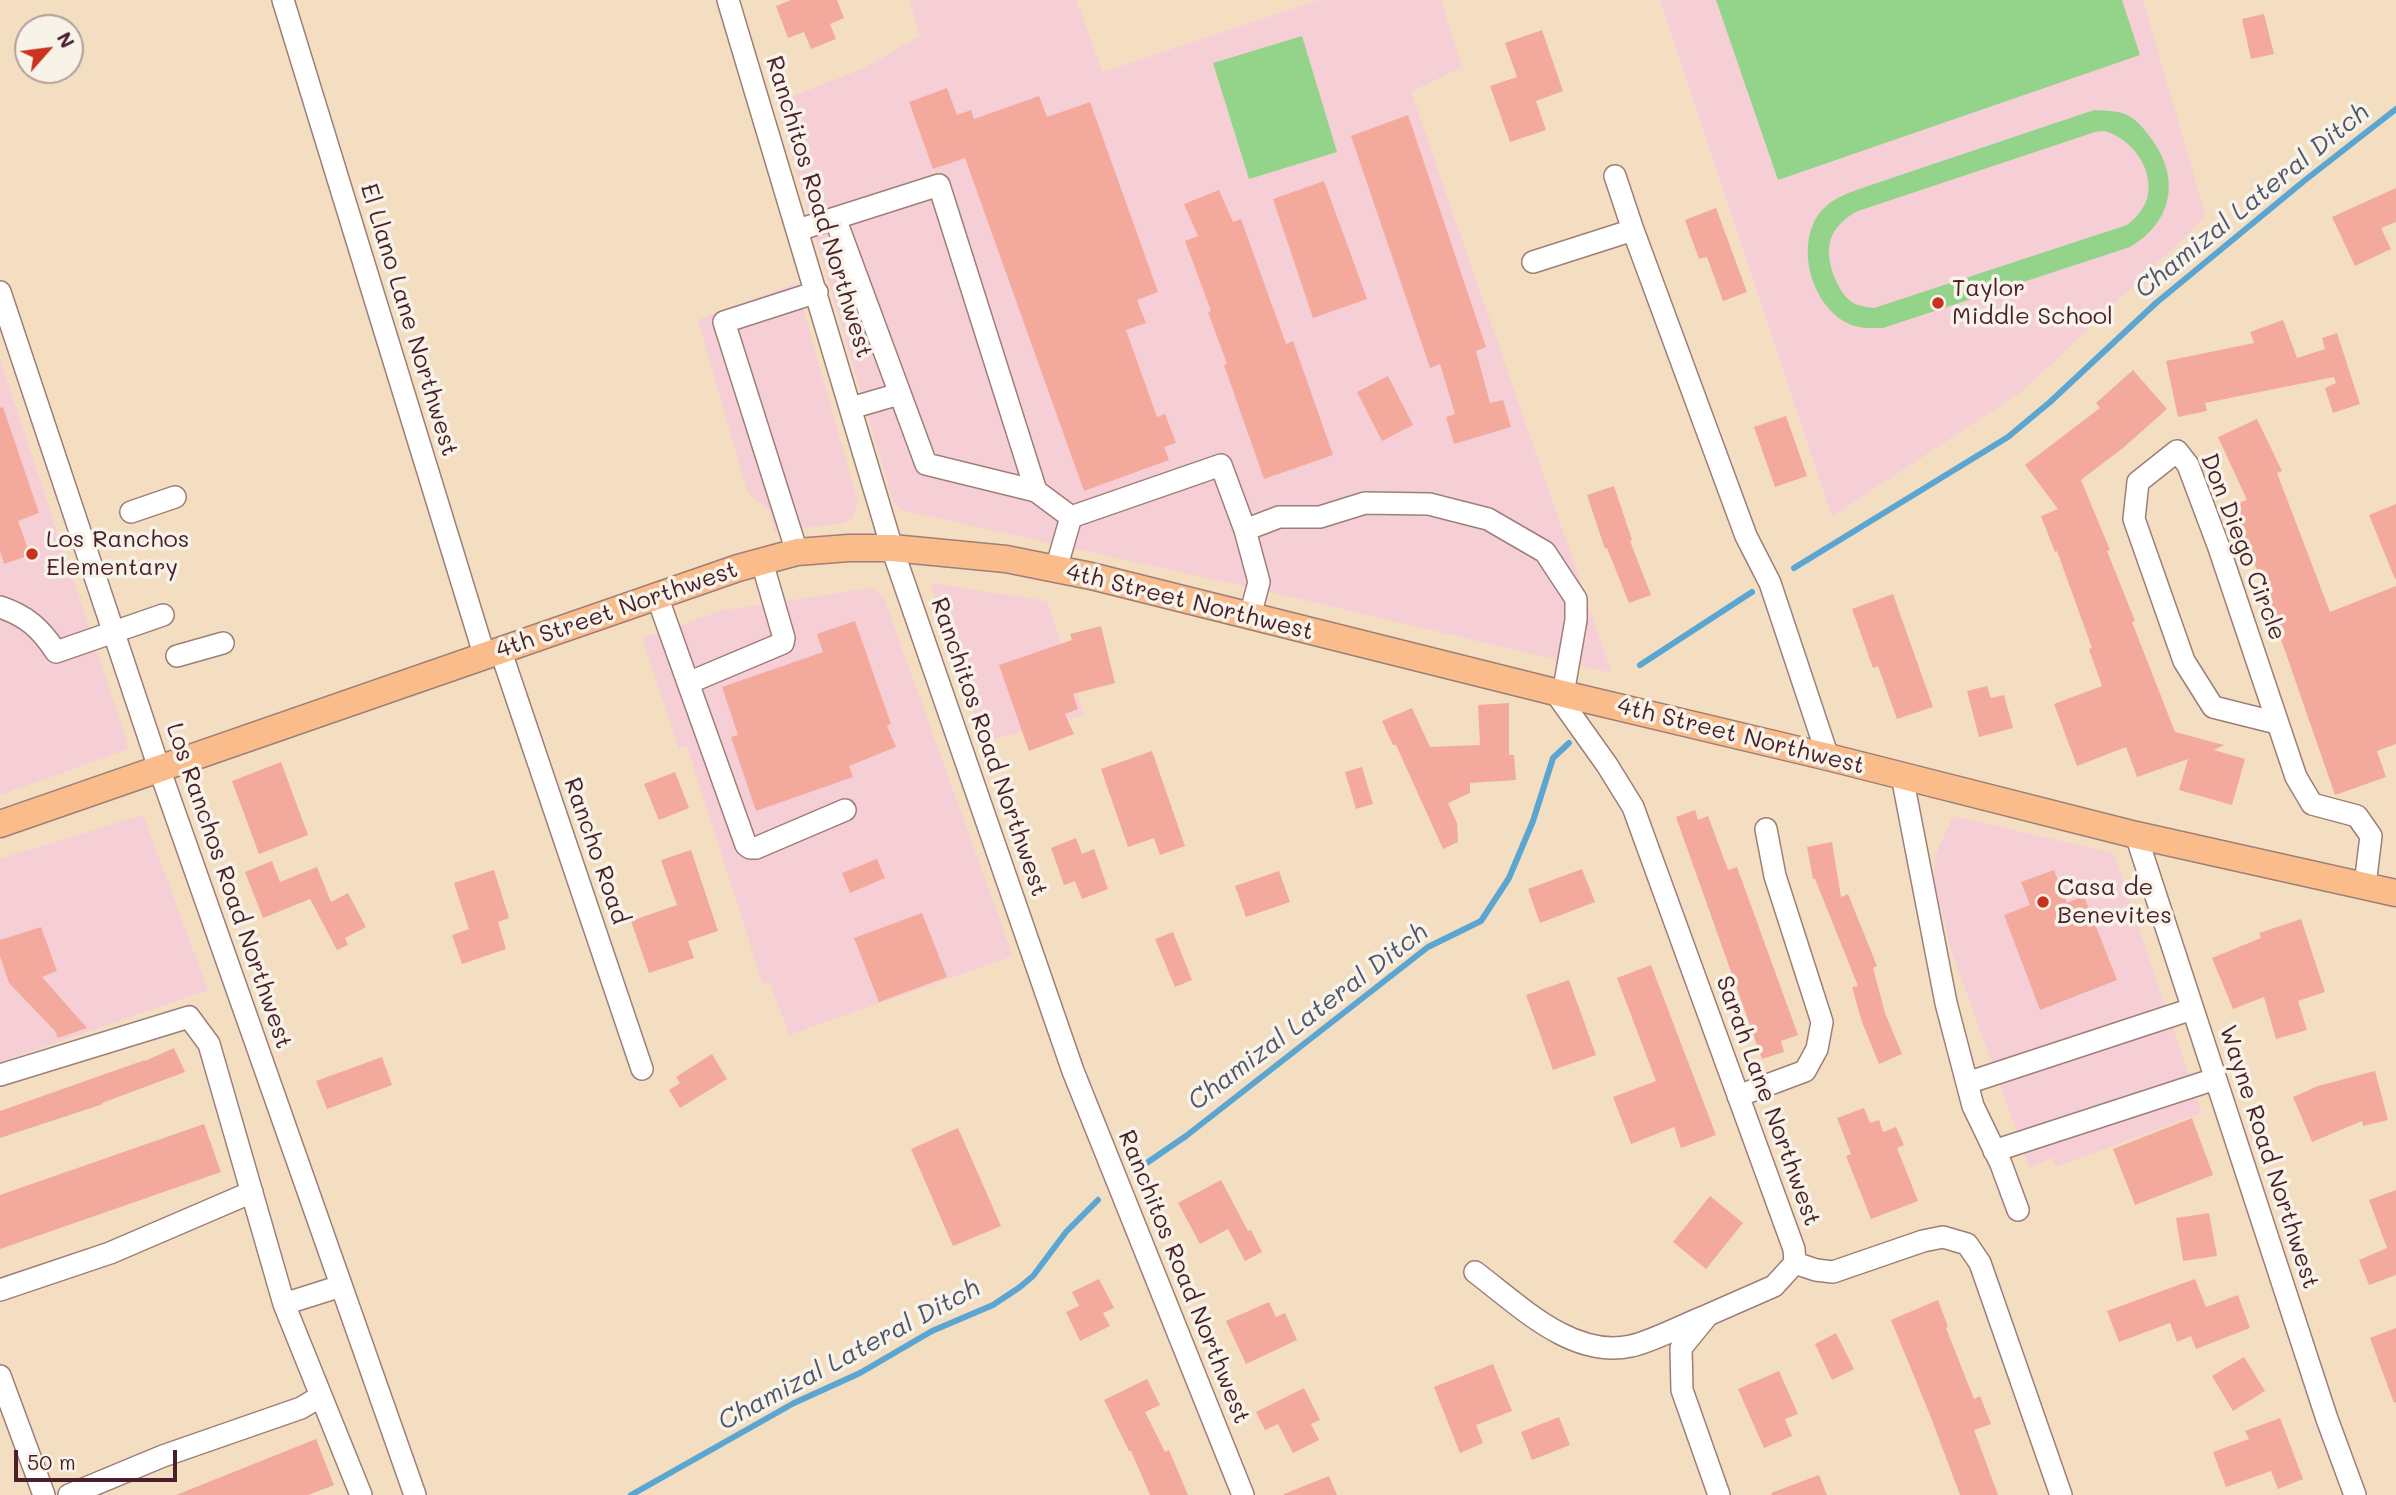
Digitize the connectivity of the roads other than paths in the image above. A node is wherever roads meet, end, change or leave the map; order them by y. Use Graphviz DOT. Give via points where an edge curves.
graph roads {
  1 [pos="283,0"];
  2 [pos="728,0"];
  3 [pos="1615,176"];
  4 [pos="835,218"];
  5 [pos="798,230"];
  6 [pos="1633,230"];
  7 [pos="1532,262"];
  8 [pos="0,292"];
  9 [pos="817,292"];
  10 [pos="899,394"];
  11 [pos="851,408"];
  12 [pos="1036,491"];
  13 [pos="175,497"];
  14 [pos="131,512"];
  15 [pos="1071,517"];
  16 [pos="1245,530"];
  17 [pos="892,548"];
  18 [pos="797,552"];
  19 [pos="762,562"];
  20 [pos="1055,569"];
  21 [pos="657,596"];
  22 [pos="0,607"];
  23 [pos="163,615"];
  24 [pos="1250,616"];
  25 [pos="114,633"];
  26 [pos="223,643"];
  27 [pos="492,652"];
  28 [pos="177,656"];
  29 [pos="688,683"];
  30 [pos="1560,693"];
  31 [pos="2277,723"];
  32 [pos="1828,757"];
  33 [pos="159,768"];
  34 [pos="1902,776"];
  35 [pos="845,810"];
  36 [pos="0,824"];
  37 [pos="1766,829"];
  38 [pos="2136,835"];
  39 [pos="2365,885"];
  40 [pos="2396,893"];
  41 [pos="2192,1009"];
  42 [pos="642,1069"];
  43 [pos="0,1075"];
  44 [pos="2215,1079"];
  45 [pos="1967,1083"];
  46 [pos="1738,1096"];
  47 [pos="1994,1151"];
  48 [pos="252,1192"];
  49 [pos="2018,1210"];
  50 [pos="1795,1263"];
  51 [pos="1475,1272"];
  52 [pos="341,1286"];
  53 [pos="0,1290"];
  54 [pos="284,1304"];
  55 [pos="1708,1315"];
  56 [pos="0,1376"];
  57 [pos="321,1396"];
  58 [pos="44,1495"];
  59 [pos="69,1495"];
  60 [pos="361,1495"];
  61 [pos="415,1495"];
  62 [pos="1243,1495"];
  63 [pos="1719,1495"];
  64 [pos="2061,1495"];
  65 [pos="2355,1495"];
  1 -- 27 [label="street, El Llano Lane Northwest"];
  2 -- 5 [label="street, Ranchitos Road Northwest"];
  3 -- 6 [label="street"];
  4 -- 5 [label="street"];
  4 -- 10 [label="street"];
  4 -- 12 [label="street" via="939,185"];
  5 -- 9 [label="street, Ranchitos Road Northwest"];
  6 -- 7 [label="street"];
  6 -- 32 [label="street" via="1746,536 1770,583"];
  8 -- 25 [label="street, Los Ranchos Road Northwest"];
  9 -- 11 [label="street, Ranchitos Road Northwest"];
  9 -- 18 [label="street" via="724,322"];
  10 -- 11 [label="street"];
  10 -- 12 [label="street" via="926,464"];
  11 -- 17 [label="street, Ranchitos Road Northwest"];
  12 -- 15 [label="street"];
  13 -- 14 [label="street"];
  15 -- 16 [label="street" via="1221,465"];
  15 -- 20 [label="street"];
  16 -- 24 [label="street" via="1259,582"];
  16 -- 30 [label="street" via="1279,517 1320,517 1366,503 1429,504 1488,519 1545,552 1576,599 1576,620"];
  17 -- 18 [label="main road, 4th Street Northwest"];
  17 -- 20 [label="main road, 4th Street Northwest" via="1006,559"];
  17 -- 62 [label="street, Ranchitos Road Northwest" via="1083,1097"];
  18 -- 19 [label="main road, 4th Street Northwest"];
  19 -- 21 [label="main road, 4th Street Northwest"];
  19 -- 29 [label="street" via="783,643"];
  20 -- 24 [label="main road, 4th Street Northwest"];
  21 -- 27 [label="main road, 4th Street Northwest"];
  21 -- 29 [label="street"];
  22 -- 25 [label="street" via="32,621 56,652"];
  23 -- 25 [label="street"];
  24 -- 30 [label="main road, 4th Street Northwest"];
  25 -- 33 [label="street, Los Ranchos Road Northwest"];
  26 -- 28 [label="street"];
  27 -- 33 [label="main road, 4th Street Northwest"];
  27 -- 42 [label="street, Rancho Road"];
  29 -- 35 [label="street" via="746,845 750,848"];
  30 -- 32 [label="main road, 4th Street Northwest"];
  30 -- 46 [label="street, Sarah Lane Northwest" via="1633,807"];
  31 -- 31 [label="street, Don Diego Circle" via="2209,522 2188,465 2177,451 2138,482 2134,519 2184,661 2213,707"];
  31 -- 39 [label="street, Don Diego Circle" via="2296,777 2312,804 2357,816 2371,836"];
  32 -- 34 [label="main road, 4th Street Northwest"];
  33 -- 36 [label="main road, 4th Street Northwest"];
  33 -- 52 [label="street, Los Ranchos Road Northwest"];
  34 -- 38 [label="main road, 4th Street Northwest"];
  34 -- 45 [label="street" via="1946,1003"];
  37 -- 46 [label="street" via="1775,876 1822,1022 1818,1049 1805,1071"];
  38 -- 39 [label="main road, 4th Street Northwest"];
  38 -- 41 [label="street, Wayne Road Northwest"];
  39 -- 40 [label="main road, 4th Street Northwest"];
  41 -- 44 [label="street, Wayne Road Northwest"];
  41 -- 45 [label="street"];
  43 -- 48 [label="street" via="190,1017 209,1044"];
  44 -- 47 [label="street"];
  44 -- 65 [label="street, Wayne Road Northwest"];
  45 -- 47 [label="street"];
  46 -- 50 [label="street, Sarah Lane Northwest" via="1794,1249"];
  47 -- 49 [label="street"];
  48 -- 53 [label="street" via="110,1253"];
  48 -- 54 [label="street"];
  50 -- 55 [label="street, Sarah Lane Northwest" via="1774,1286"];
  50 -- 64 [label="street" via="1833,1272 1923,1241 1943,1237 1967,1244 1980,1263"];
  51 -- 55 [label="street" via="1555,1331 1596,1347 1631,1346"];
  52 -- 54 [label="street"];
  52 -- 61 [label="street, Los Ranchos Road Northwest"];
  54 -- 57 [label="street"];
  55 -- 63 [label="street, Sarah Lane Northwest" via="1681,1348 1682,1390"];
  56 -- 58 [label="street"];
  57 -- 59 [label="street" via="301,1408 163,1456"];
  57 -- 60 [label="street"];
}
